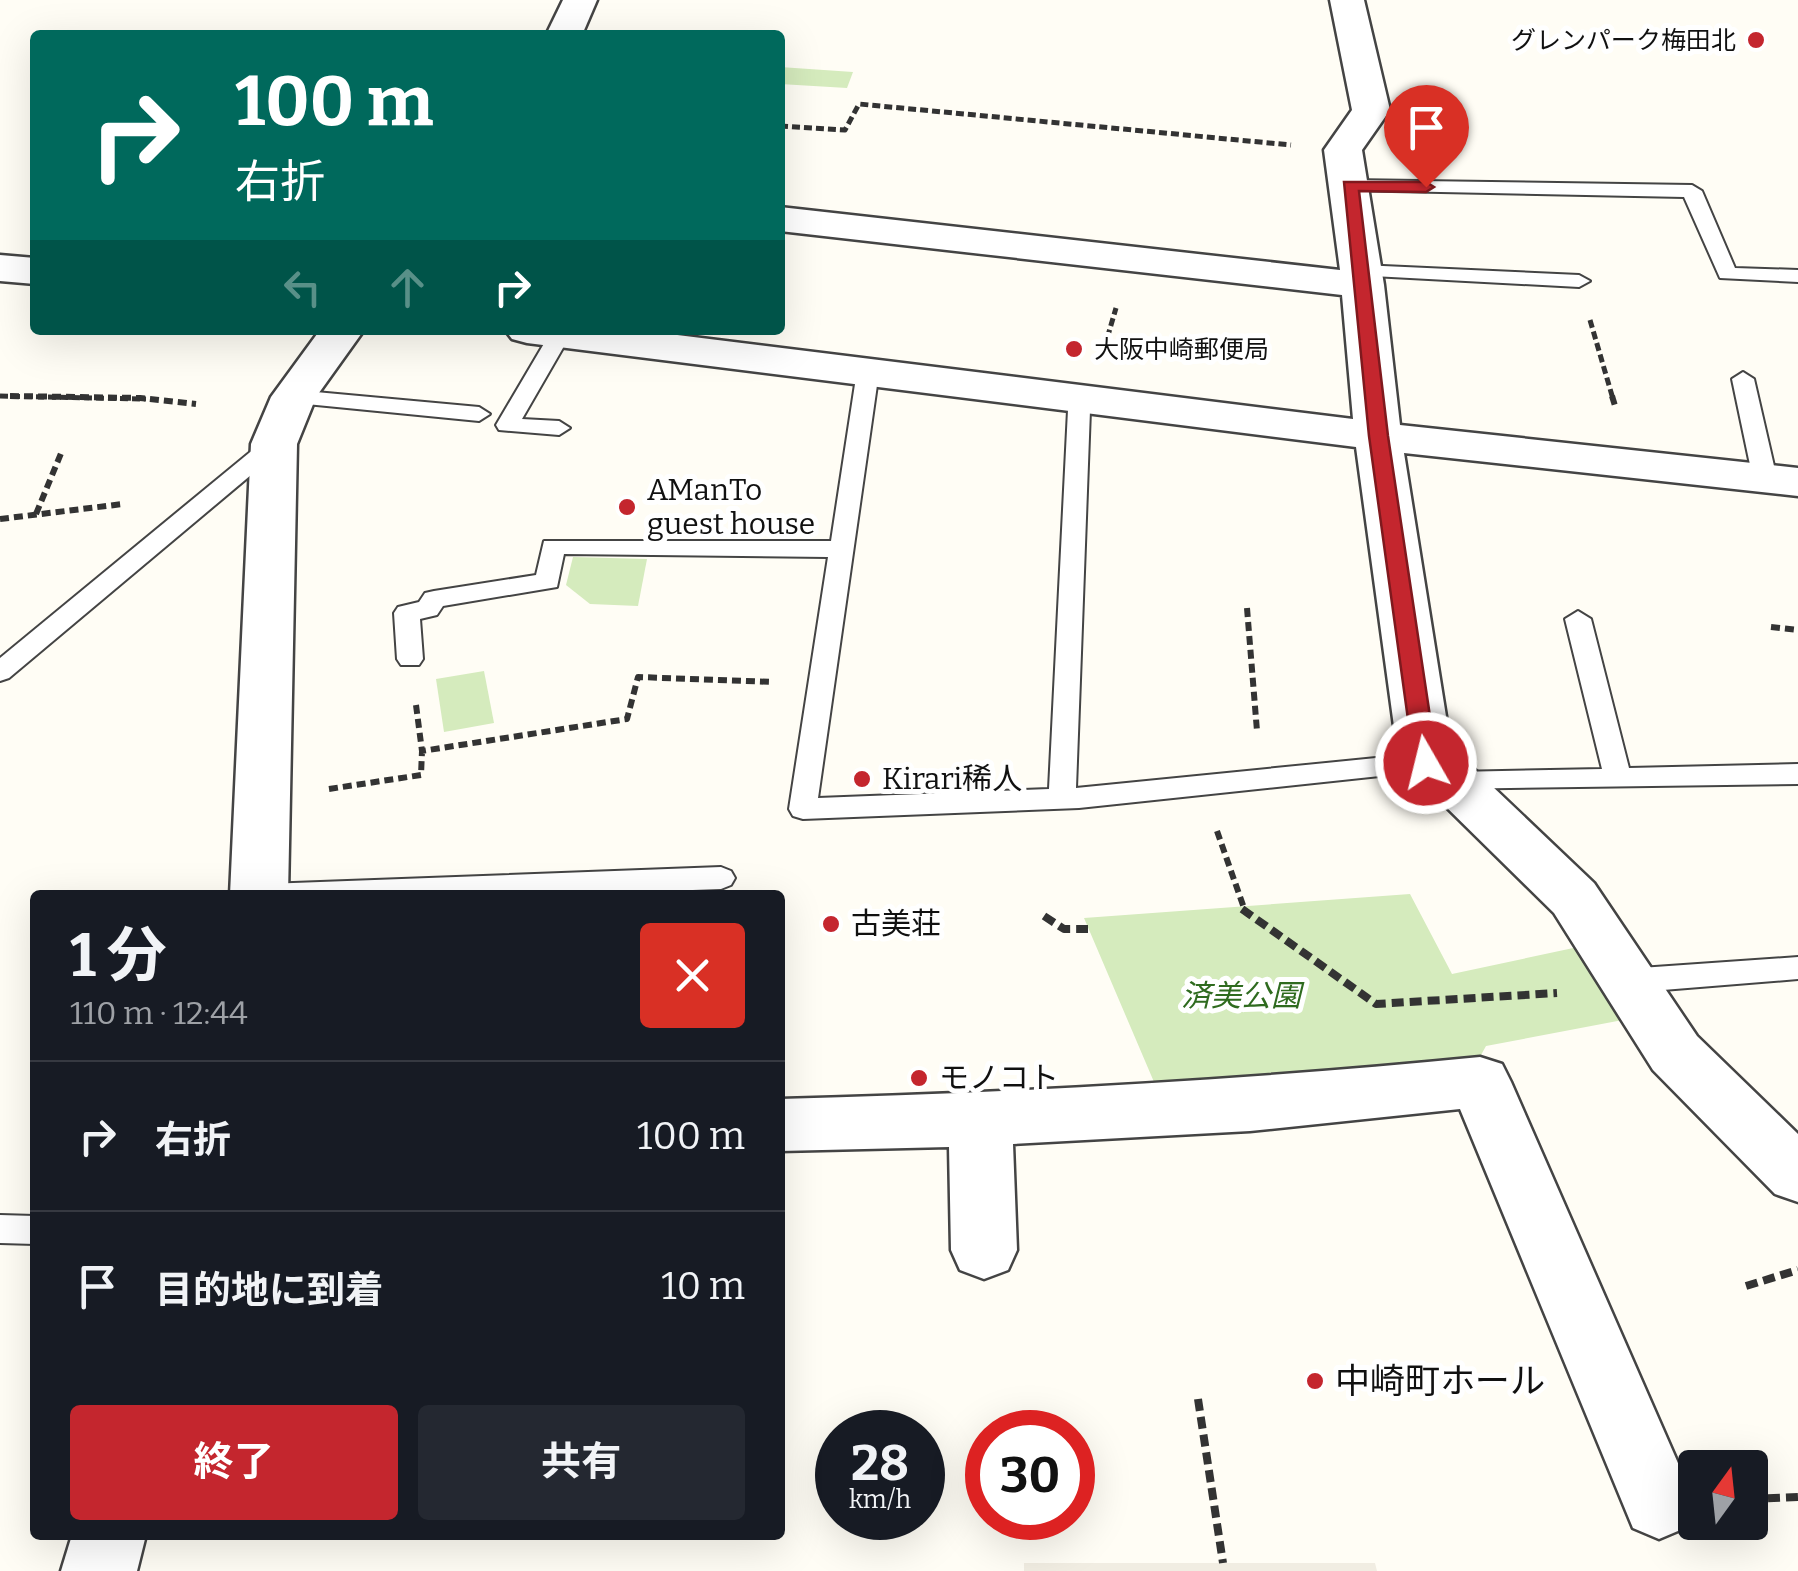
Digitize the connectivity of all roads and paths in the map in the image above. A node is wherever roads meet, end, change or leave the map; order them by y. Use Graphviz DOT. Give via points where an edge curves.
graph roads {
  1 [pos="580,0"];
  2 [pos="1347,0"];
  3 [pos="566,30"];
  4 [pos="785,126"];
  5 [pos="1347,168"];
  6 [pos="785,220"];
  7 [pos="1130,259"];
  8 [pos="0,268"];
  9 [pos="30,271"];
  10 [pos="1798,276"];
  11 [pos="1362,278"];
  12 [pos="1578,281"];
  13 [pos="338,335"];
  14 [pos="543,335"];
  15 [pos="603,335"];
  16 [pos="681,339"];
  17 [pos="868,371"];
  18 [pos="1743,379"];
  19 [pos="0,396"];
  20 [pos="294,397"];
  21 [pos="1087,397"];
  22 [pos="196,404"];
  23 [pos="479,414"];
  24 [pos="559,428"];
  25 [pos="1378,436"];
  26 [pos="274,444"];
  27 [pos="62,451"];
  28 [pos="1632,464"];
  29 [pos="1781,480"];
  30 [pos="211,493"];
  31 [pos="36,514"];
  32 [pos="0,518"];
  33 [pos="840,549"];
  34 [pos="1247,608"];
  35 [pos="1578,619"];
  36 [pos="1771,627"];
  37 [pos="1798,630"];
  38 [pos="410,659"];
  39 [pos="0,672"];
  40 [pos="825,684"];
  41 [pos="1440,772"];
  42 [pos="1798,774"];
  43 [pos="1618,779"];
  44 [pos="1260,782"];
  45 [pos="1202,787"];
  46 [pos="264,798"];
  47 [pos="1062,798"];
  48 [pos="720,878"];
  49 [pos="262,890"];
  50 [pos="397,890"];
  51 [pos="1044,916"];
  52 [pos="1088,929"];
  53 [pos="1798,968"];
  54 [pos="1626,981"];
  55 [pos="980,1120"];
  56 [pos="785,1125"];
  57 [pos="1798,1175"];
  58 [pos="0,1229"];
  59 [pos="30,1230"];
  60 [pos="984,1250"];
  61 [pos="1798,1270"];
  62 [pos="1746,1286"];
  63 [pos="1198,1399"];
  64 [pos="1798,1496"];
  65 [pos="1768,1498"];
  66 [pos="1659,1504"];
  67 [pos="108,1540"];
  68 [pos="1223,1563"];
  69 [pos="99,1571"];
  1 -- 3 [label="street"];
  2 -- 5 [label="street" via="1371,110"];
  4 -- 5 [label="path" via="844,130 859,104"];
  5 -- 10 [label="lane" via="1692,191 1726,274"];
  5 -- 11 [label="street"];
  6 -- 7 [label="street"];
  7 -- 11 [label="street"];
  7 -- 21 [label="path"];
  8 -- 9 [label="street"];
  11 -- 12 [label="lane"];
  11 -- 25 [label="street"];
  12 -- 28 [label="path"];
  13 -- 20 [label="street"];
  14 -- 24 [label="lane" via="507,425"];
  15 -- 16 [label="street"];
  16 -- 17 [label="street"];
  17 -- 21 [label="street"];
  17 -- 33 [label="lane"];
  18 -- 29 [label="lane"];
  19 -- 22 [label="path"];
  20 -- 23 [label="lane"];
  20 -- 26 [label="street"];
  21 -- 25 [label="street"];
  21 -- 47 [label="lane" via="1079,410"];
  25 -- 28 [label="street"];
  25 -- 41 [label="street"];
  26 -- 30 [label="lane"];
  26 -- 46 [label="street"];
  27 -- 31 [label="path"];
  28 -- 29 [label="street"];
  30 -- 31 [label="path"];
  30 -- 39 [label="lane"];
  31 -- 32 [label="path"];
  33 -- 38 [label="lane" via="553,546 548,581 434,599 428,609 408,613"];
  33 -- 40 [label="lane"];
  34 -- 44 [label="path"];
  35 -- 43 [label="lane"];
  36 -- 37 [label="path"];
  40 -- 46 [label="path" via="638,677 627,719 422,752 421,775"];
  40 -- 47 [label="lane" via="803,809"];
  41 -- 43 [label="lane"];
  41 -- 44 [label="lane"];
  41 -- 54 [label="street" via="1574,898"];
  42 -- 43 [label="lane"];
  44 -- 45 [label="lane"];
  45 -- 47 [label="lane"];
  45 -- 54 [label="path" via="1242,909 1376,1004 1598,990"];
  46 -- 49 [label="street"];
  48 -- 50 [label="lane"];
  51 -- 52 [label="path" via="1054,927"];
  53 -- 54 [label="lane"];
  54 -- 57 [label="street" via="1675,1053"];
  55 -- 56 [label="street"];
  55 -- 60 [label="street"];
  55 -- 66 [label="street" via="1250,1106 1480,1082"];
  58 -- 59 [label="lane"];
  61 -- 62 [label="path"];
  63 -- 68 [label="path"];
  64 -- 65 [label="path"];
  67 -- 69 [label="street"];
}
